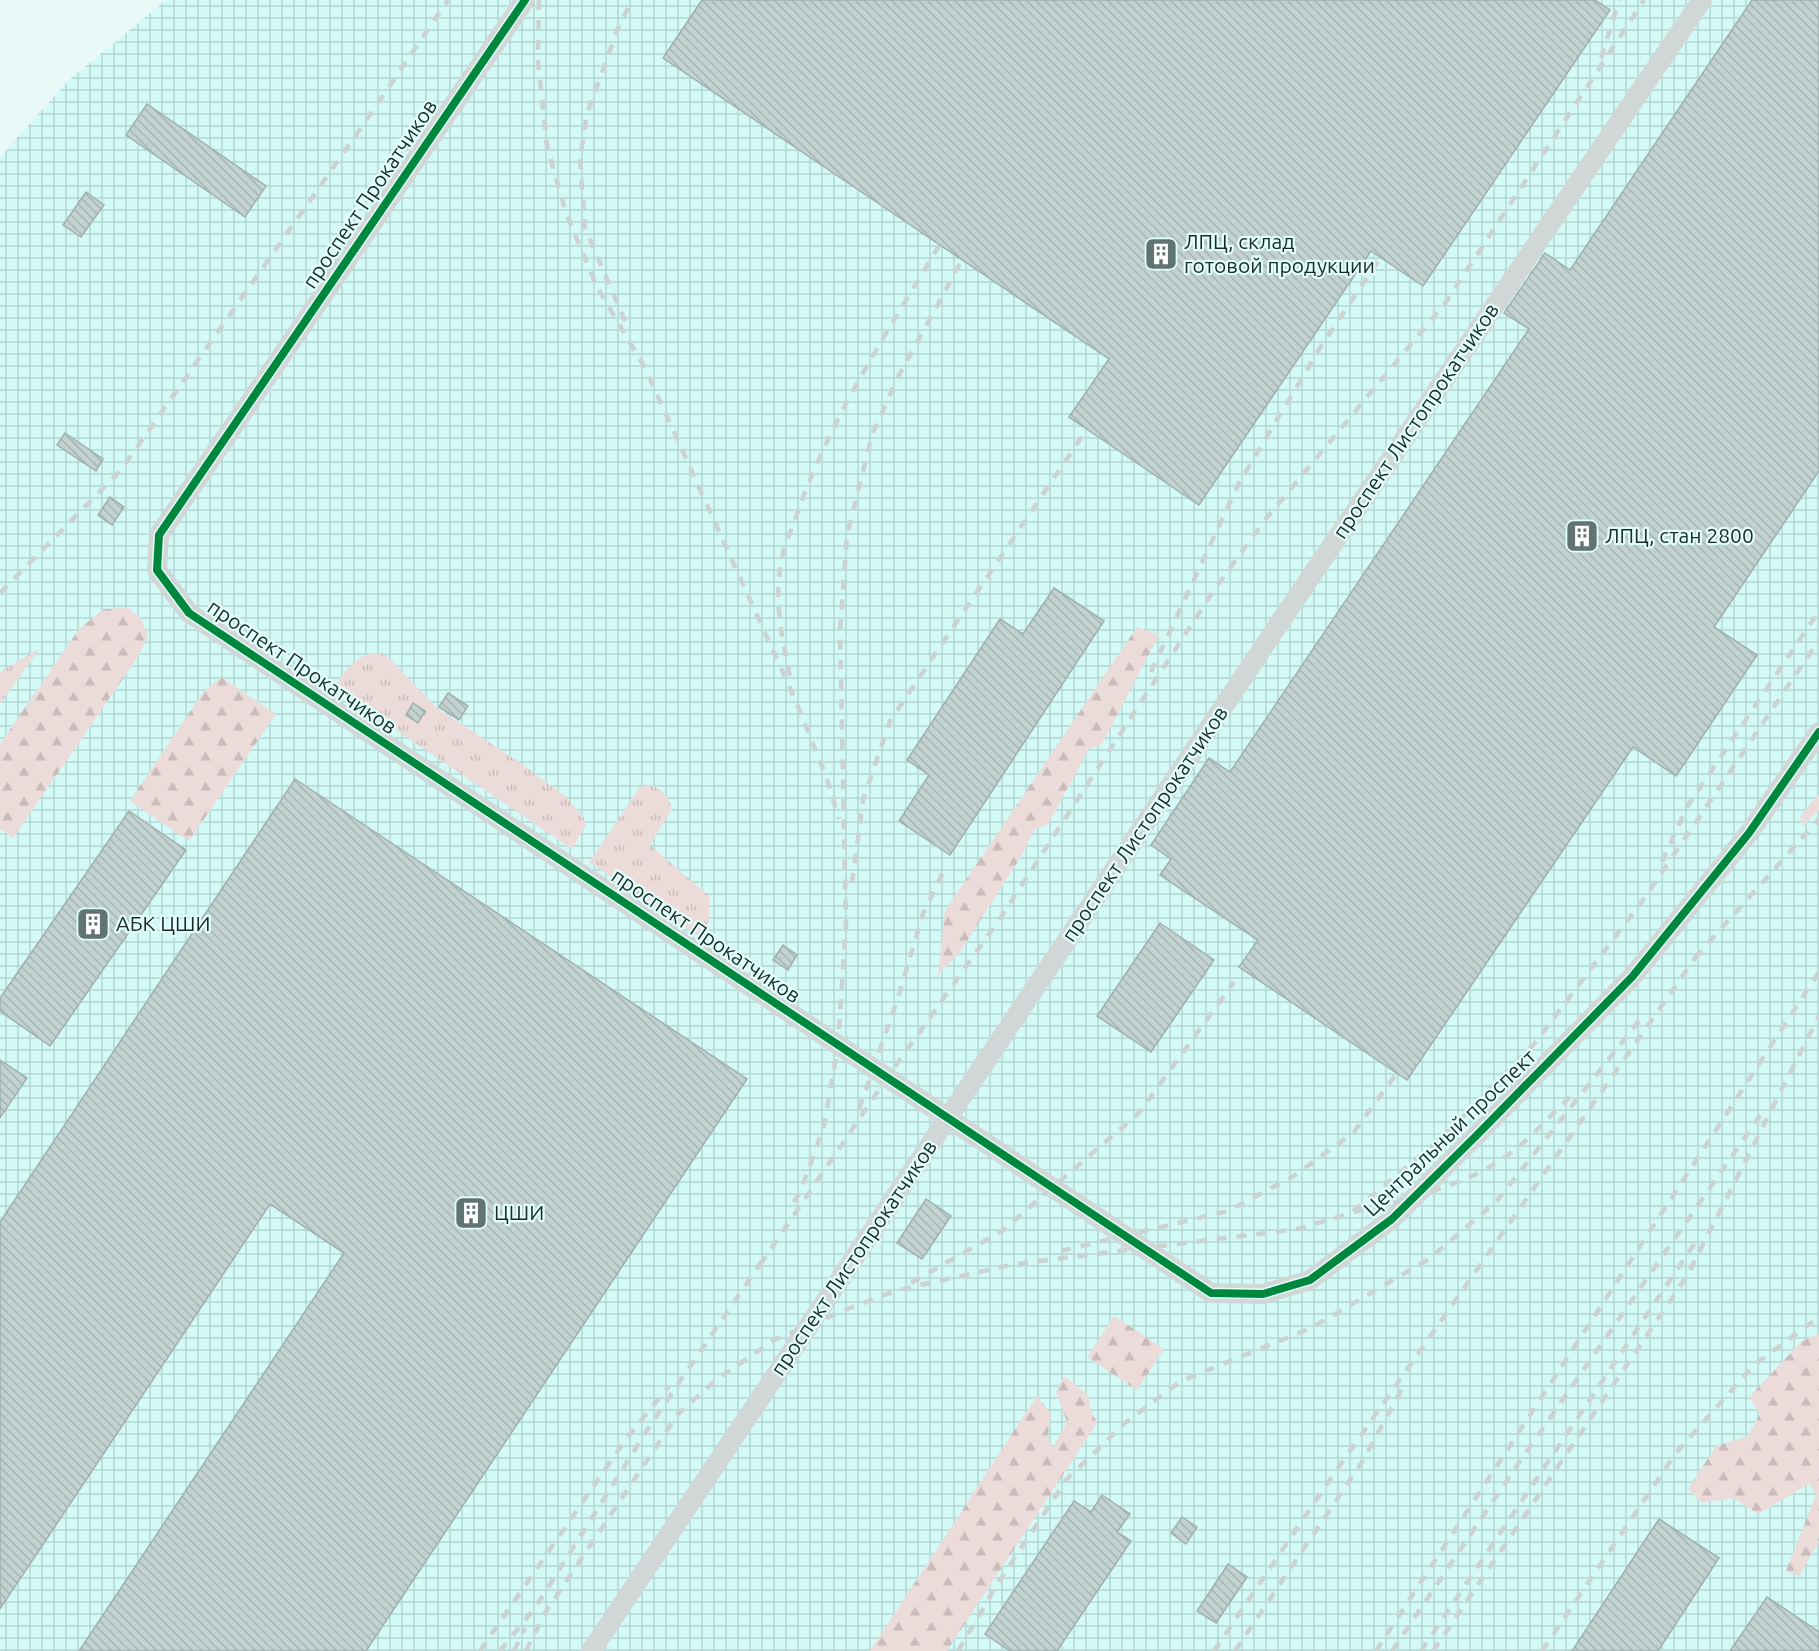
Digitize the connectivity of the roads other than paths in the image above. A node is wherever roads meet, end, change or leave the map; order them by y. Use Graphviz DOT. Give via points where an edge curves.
graph roads {
  1 [pos="525,0"];
  2 [pos="1702,0"];
  3 [pos="1819,732"];
  4 [pos="948,1118"];
  5 [pos="591,1651"];
  1 -- 4 [label="street, проспект Прокатчиков" via="159,535 157,570 189,613"];
  2 -- 4 [label="street, проспект Листопрокатчиков"];
  3 -- 4 [label="street, Центральный проспект" via="1749,833 1632,977 1392,1219 1310,1280 1263,1294 1211,1293"];
  4 -- 5 [label="street, проспект Листопрокатчиков"];
}
